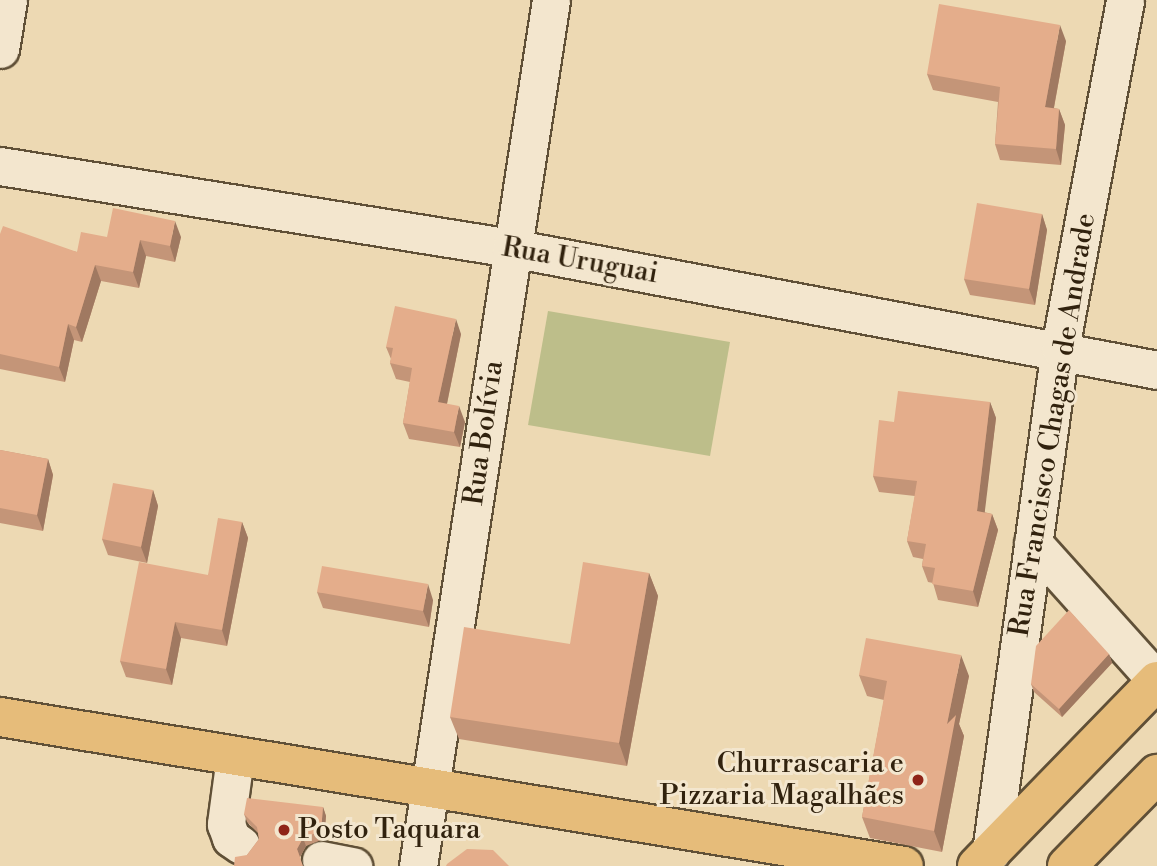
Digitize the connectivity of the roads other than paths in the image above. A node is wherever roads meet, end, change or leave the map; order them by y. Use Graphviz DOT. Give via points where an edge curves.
graph roads {
  1 [pos="8,0"];
  2 [pos="551,0"];
  3 [pos="1125,0"];
  4 [pos="0,48"];
  5 [pos="0,166"];
  6 [pos="511,248"];
  7 [pos="1060,348"];
  8 [pos="1157,370"];
  9 [pos="1033,543"];
  10 [pos="1157,681"];
  11 [pos="0,717"];
  12 [pos="235,757"];
  13 [pos="1157,774"];
  14 [pos="431,790"];
  15 [pos="241,845"];
  16 [pos="819,858"];
  17 [pos="984,859"];
  18 [pos="418,866"];
  19 [pos="904,866"];
  20 [pos="1068,866"];
  1 -- 4 [label="street"];
  2 -- 6 [label="street, Rua Bolívia"];
  3 -- 7 [label="street, Rua Francisco Chagas de Andrade"];
  5 -- 6 [label="street, Rua Uruguai"];
  6 -- 7 [label="street, Rua Uruguai"];
  6 -- 14 [label="street, Rua Bolívia"];
  7 -- 8 [label="street, Rua Uruguai"];
  7 -- 9 [label="street, Rua Francisco Chagas de Andrade"];
  9 -- 10 [label="street"];
  9 -- 17 [label="street, Rua Francisco Chagas de Andrade"];
  10 -- 17 [label="main road"];
  11 -- 12 [label="main road"];
  12 -- 14 [label="main road"];
  12 -- 15 [label="street" via="226,824 231,838"];
  13 -- 20 [label="main road"];
  14 -- 16 [label="main road"];
  14 -- 18 [label="street, Rua Bolívia"];
  16 -- 19 [label="main road"];
}
